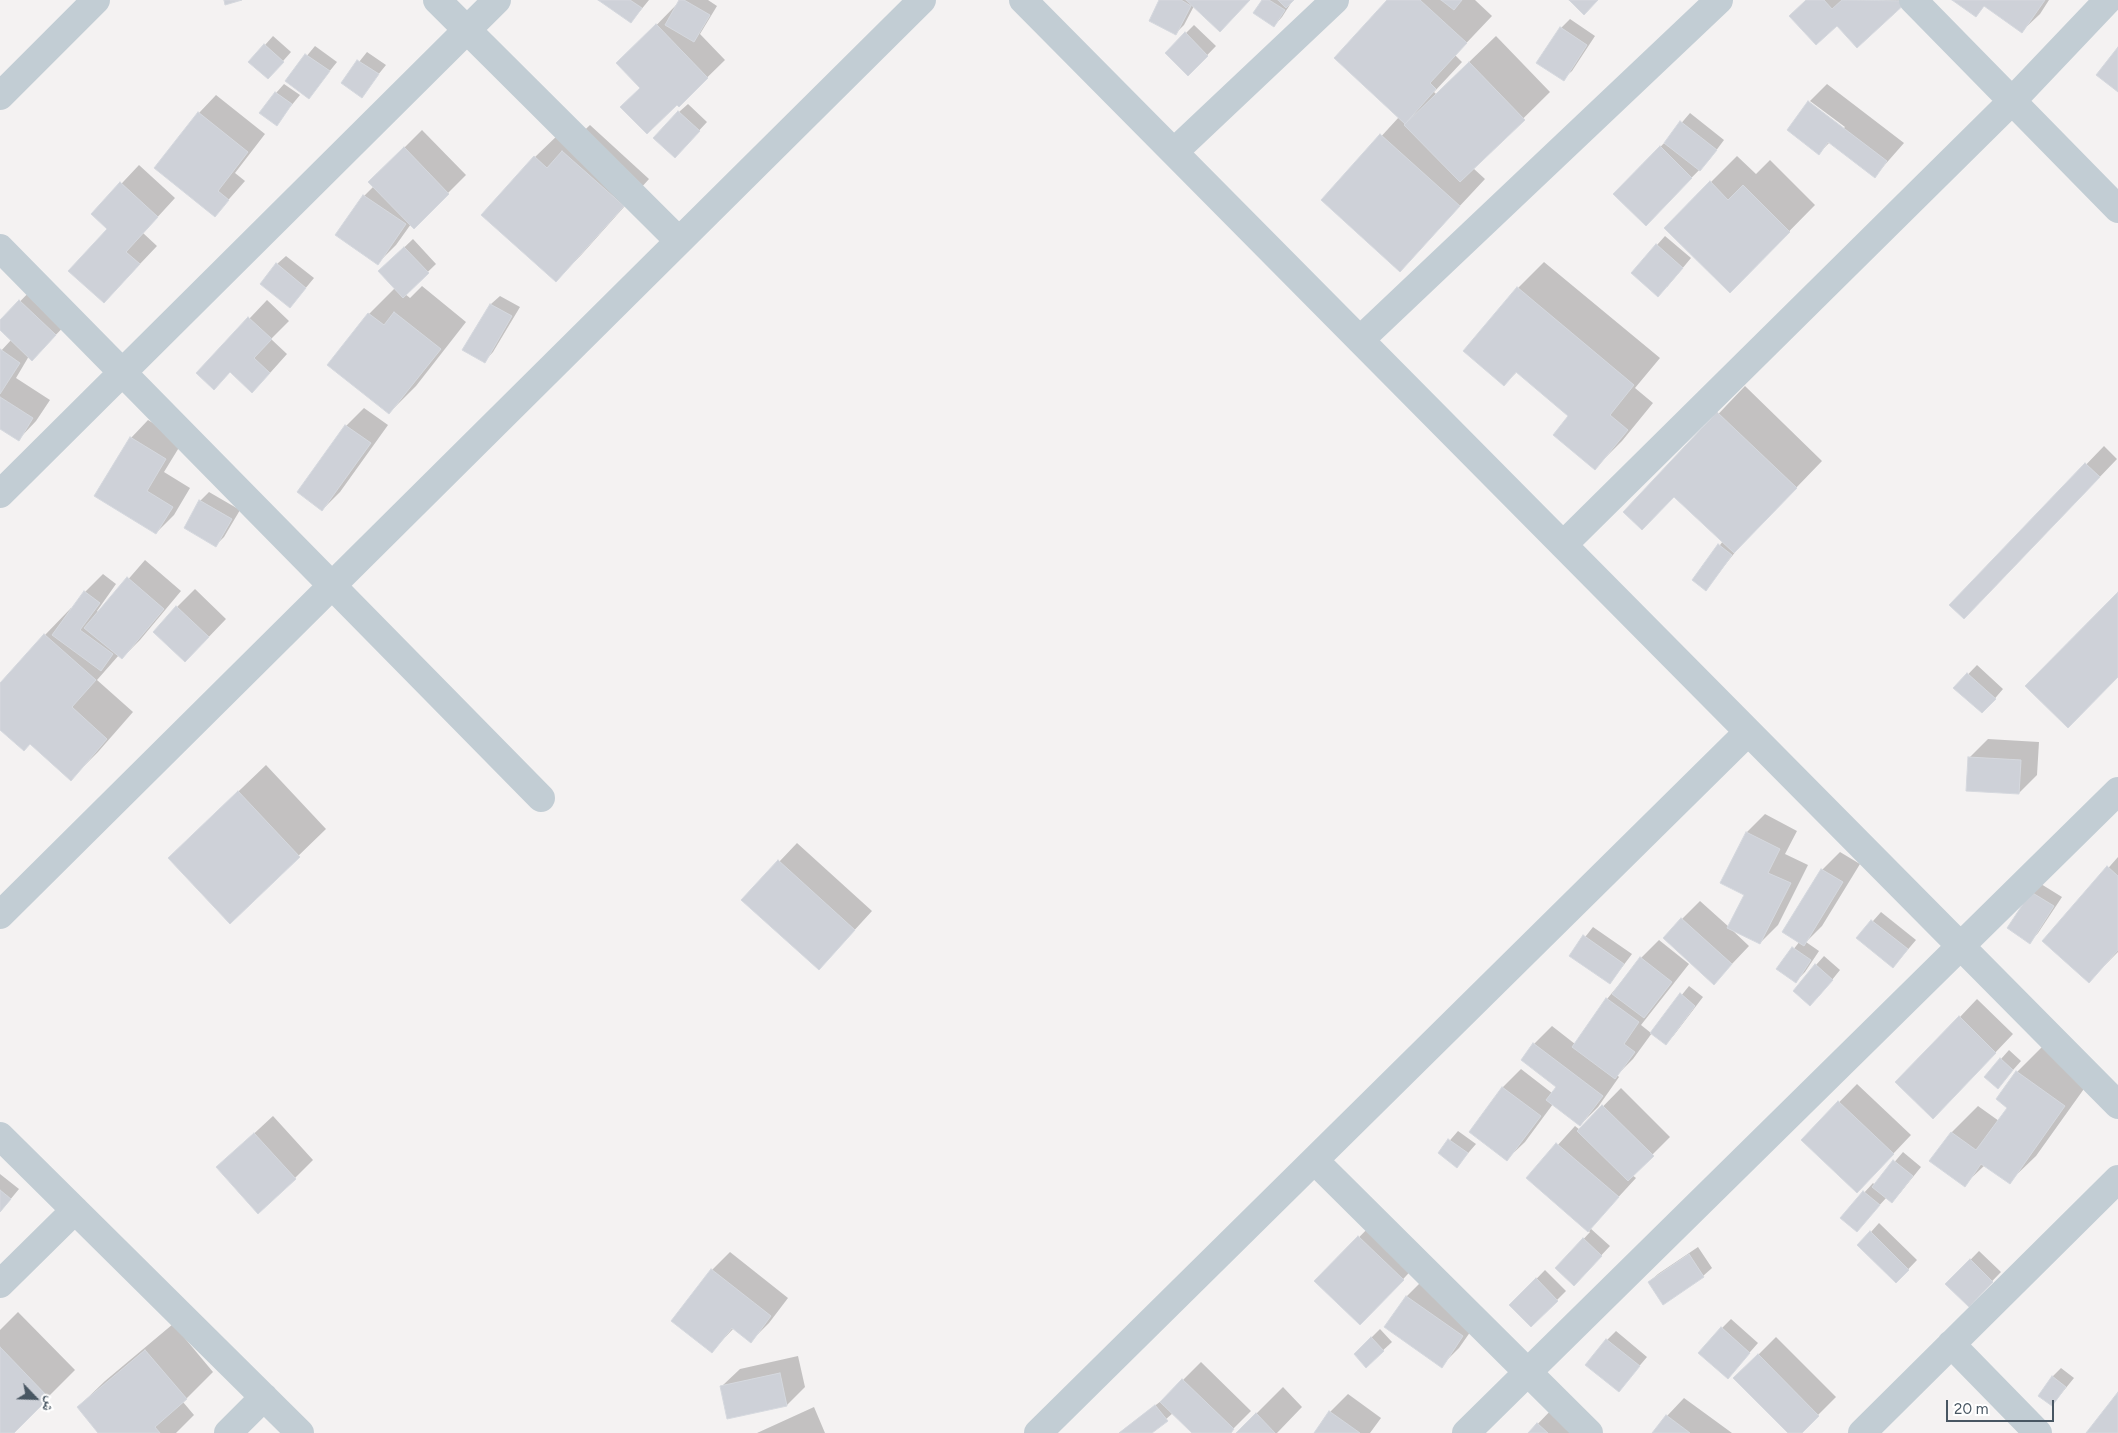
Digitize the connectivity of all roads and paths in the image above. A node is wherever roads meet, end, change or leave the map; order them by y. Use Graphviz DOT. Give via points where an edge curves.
graph roads {
  1 [pos="96,0"];
  2 [pos="437,0"];
  3 [pos="497,0"];
  4 [pos="922,0"];
  5 [pos="1023,0"];
  6 [pos="1335,0"];
  7 [pos="1719,0"];
  8 [pos="1914,0"];
  9 [pos="2108,0"];
  10 [pos="467,30"];
  11 [pos="0,96"];
  12 [pos="2012,101"];
  13 [pos="1174,152"];
  14 [pos="2118,210"];
  15 [pos="679,241"];
  16 [pos="0,248"];
  17 [pos="1360,340"];
  18 [pos="122,373"];
  19 [pos="0,494"];
  20 [pos="1563,545"];
  21 [pos="332,586"];
  22 [pos="1748,732"];
  23 [pos="2118,791"];
  24 [pos="541,798"];
  25 [pos="0,915"];
  26 [pos="1961,946"];
  27 [pos="2118,1105"];
  28 [pos="0,1136"];
  29 [pos="1315,1161"];
  30 [pos="2118,1179"];
  31 [pos="75,1210"];
  32 [pos="0,1284"];
  33 [pos="1951,1344"];
  34 [pos="1527,1371"];
  35 [pos="264,1397"];
  36 [pos="228,1433"];
  37 [pos="300,1433"];
  38 [pos="1038,1433"];
  39 [pos="1466,1433"];
  40 [pos="1589,1433"];
  41 [pos="1862,1433"];
  42 [pos="2038,1433"];
  1 -- 11 [label="street"];
  2 -- 10 [label="street"];
  3 -- 10 [label="street"];
  4 -- 15 [label="street"];
  5 -- 13 [label="street"];
  6 -- 13 [label="street"];
  7 -- 17 [label="street"];
  8 -- 12 [label="street"];
  9 -- 12 [label="street"];
  10 -- 15 [label="street"];
  10 -- 18 [label="street"];
  12 -- 14 [label="street"];
  12 -- 20 [label="street"];
  13 -- 17 [label="street"];
  15 -- 21 [label="street"];
  16 -- 18 [label="street"];
  17 -- 20 [label="street"];
  18 -- 19 [label="street"];
  18 -- 21 [label="street"];
  20 -- 22 [label="street"];
  21 -- 24 [label="street"];
  21 -- 25 [label="street"];
  22 -- 26 [label="street"];
  22 -- 29 [label="street"];
  23 -- 26 [label="street"];
  26 -- 27 [label="street"];
  26 -- 34 [label="street"];
  28 -- 31 [label="street"];
  29 -- 34 [label="street"];
  29 -- 38 [label="street"];
  30 -- 33 [label="street"];
  31 -- 32 [label="street"];
  31 -- 35 [label="street"];
  33 -- 41 [label="street"];
  33 -- 42 [label="street"];
  34 -- 39 [label="street"];
  34 -- 40 [label="street"];
  35 -- 36 [label="street"];
  35 -- 37 [label="street"];
}
